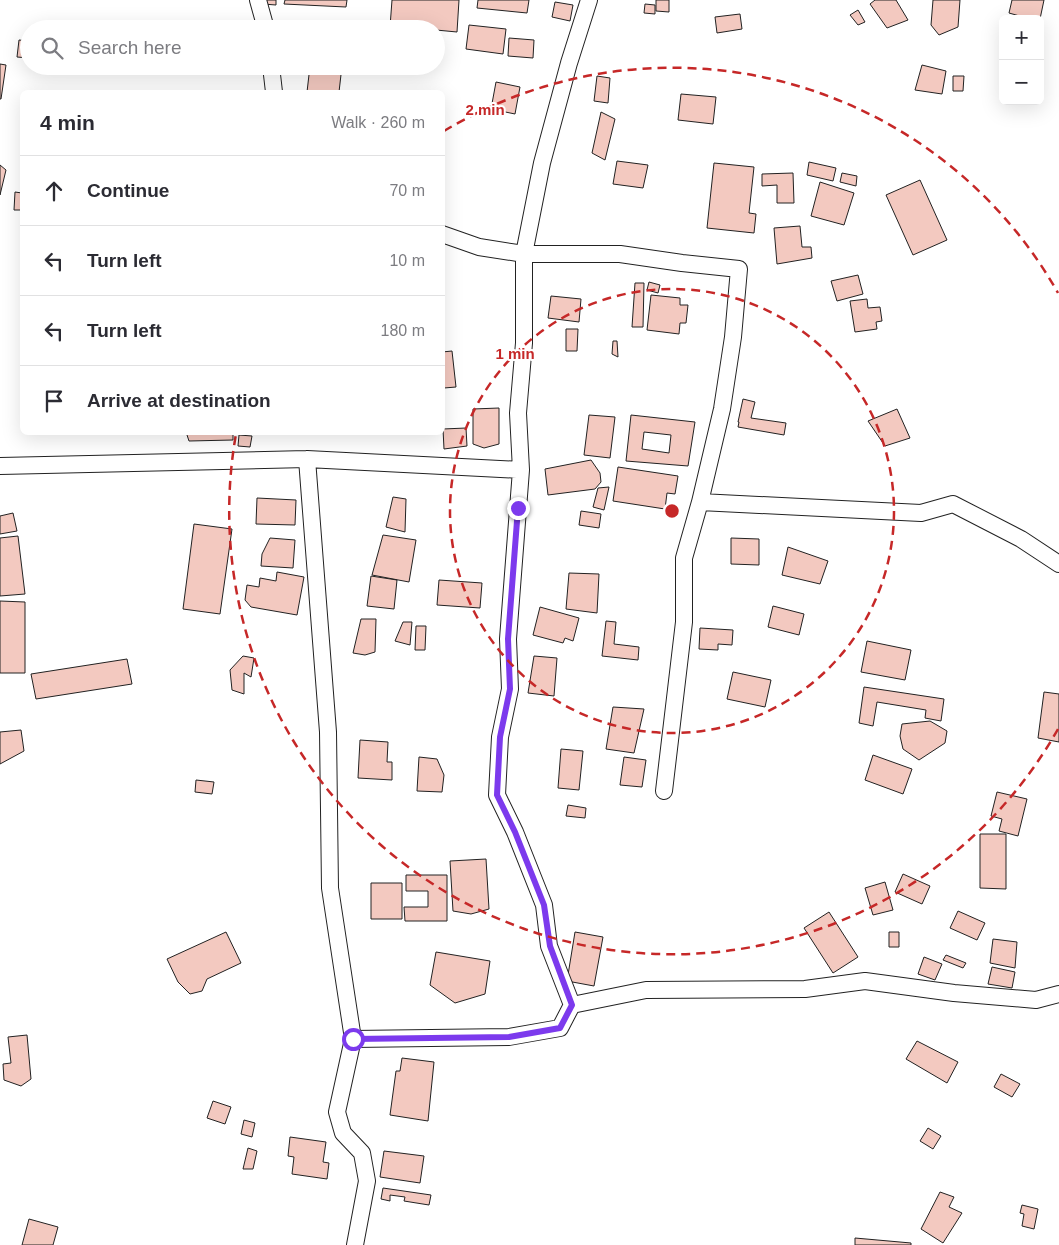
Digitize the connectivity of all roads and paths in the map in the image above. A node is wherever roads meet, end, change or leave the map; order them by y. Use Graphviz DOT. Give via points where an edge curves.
graph roads {
  1 [pos="258,0"];
  2 [pos="589,0"];
  3 [pos="264,20"];
  4 [pos="272,75"];
  5 [pos="274,90"];
  6 [pos="445,235"];
  7 [pos="524,254"];
  8 [pos="307,458"];
  9 [pos="0,466"];
  10 [pos="521,470"];
  11 [pos="700,502"];
  12 [pos="1059,564"];
  13 [pos="664,790"];
  14 [pos="1059,994"];
  15 [pos="572,1005"];
  16 [pos="353,1039"];
  17 [pos="355,1245"];
  1 -- 3 [label="street"];
  2 -- 7 [label="street" via="542,163"];
  4 -- 5 [label="street"];
  6 -- 7 [label="street" via="479,247"];
  7 -- 10 [label="street" via="524,343 518,413"];
  7 -- 11 [label="street" via="620,254 739,269 722,409"];
  8 -- 9 [label="street"];
  8 -- 10 [label="street"];
  8 -- 16 [label="street" via="328,732 330,888"];
  10 -- 15 [label="street" via="508,639 510,689 500,737 497,795 544,905 550,946"];
  11 -- 12 [label="street" via="922,513 953,504 1021,539"];
  11 -- 13 [label="street" via="684,558 684,622"];
  14 -- 15 [label="street" via="1036,1000 865,981 805,989 646,990"];
  15 -- 16 [label="street" via="560,1028 509,1037"];
  16 -- 17 [label="street" via="337,1112 343,1133 362,1153 367,1181"];
}
